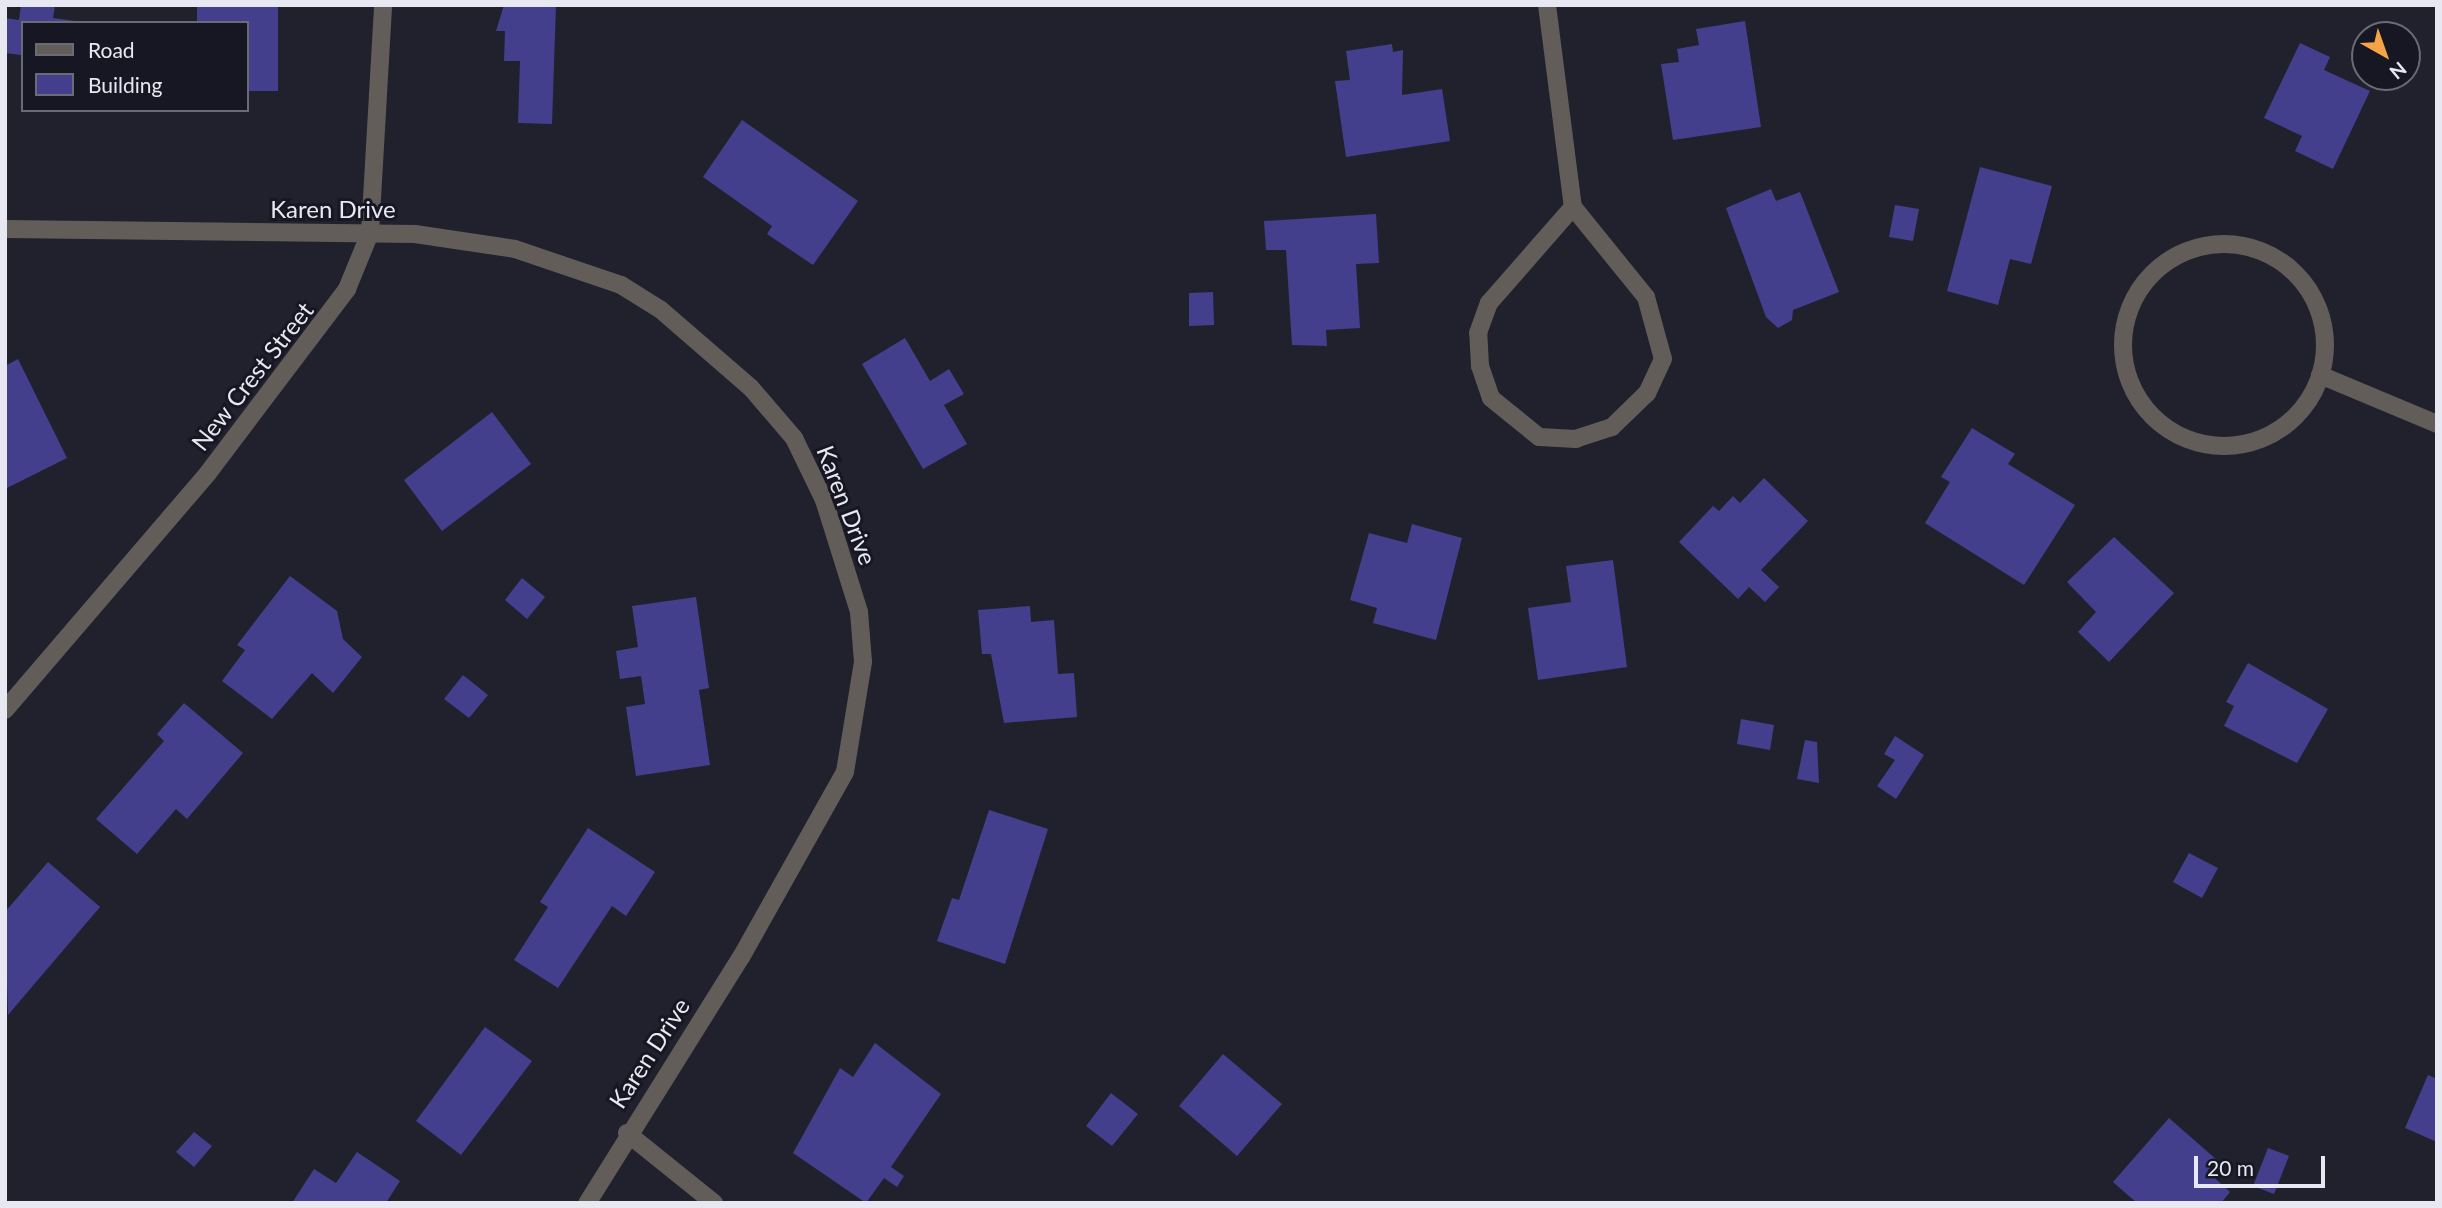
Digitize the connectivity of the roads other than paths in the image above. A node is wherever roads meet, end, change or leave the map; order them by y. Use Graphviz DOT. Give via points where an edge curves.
graph roads {
  1 [pos="383,5"];
  2 [pos="1547,5"];
  3 [pos="1573,207"];
  4 [pos="5,229"];
  5 [pos="370,233"];
  6 [pos="2320,375"];
  7 [pos="2437,424"];
  8 [pos="5,710"];
  9 [pos="627,1133"];
  10 [pos="587,1203"];
  11 [pos="714,1203"];
  1 -- 5 [label="street, New Crest Street"];
  2 -- 3 [label="street"];
  3 -- 3 [label="street" via="1646,297 1663,359 1647,393 1612,427 1576,439 1539,436 1508,418 1492,398 1480,366 1478,333 1489,303"];
  4 -- 5 [label="street, Karen Drive"];
  5 -- 8 [label="street, New Crest Street" via="347,289 317,336"];
  5 -- 9 [label="street, Karen Drive" via="515,249 608,280 661,310 751,388 794,438 847,566 859,612 863,662 845,772 741,957"];
  6 -- 6 [label="street" via="2306,404 2264,436 2222,446 2190,441 2162,426 2140,403 2126,373 2122,340 2129,306 2148,277 2175,256 2207,245 2252,248 2300,278 2318,307 2325,341"];
  6 -- 7 [label="street"];
  9 -- 10 [label="street, Karen Drive"];
  9 -- 11 [label="street"];
}
